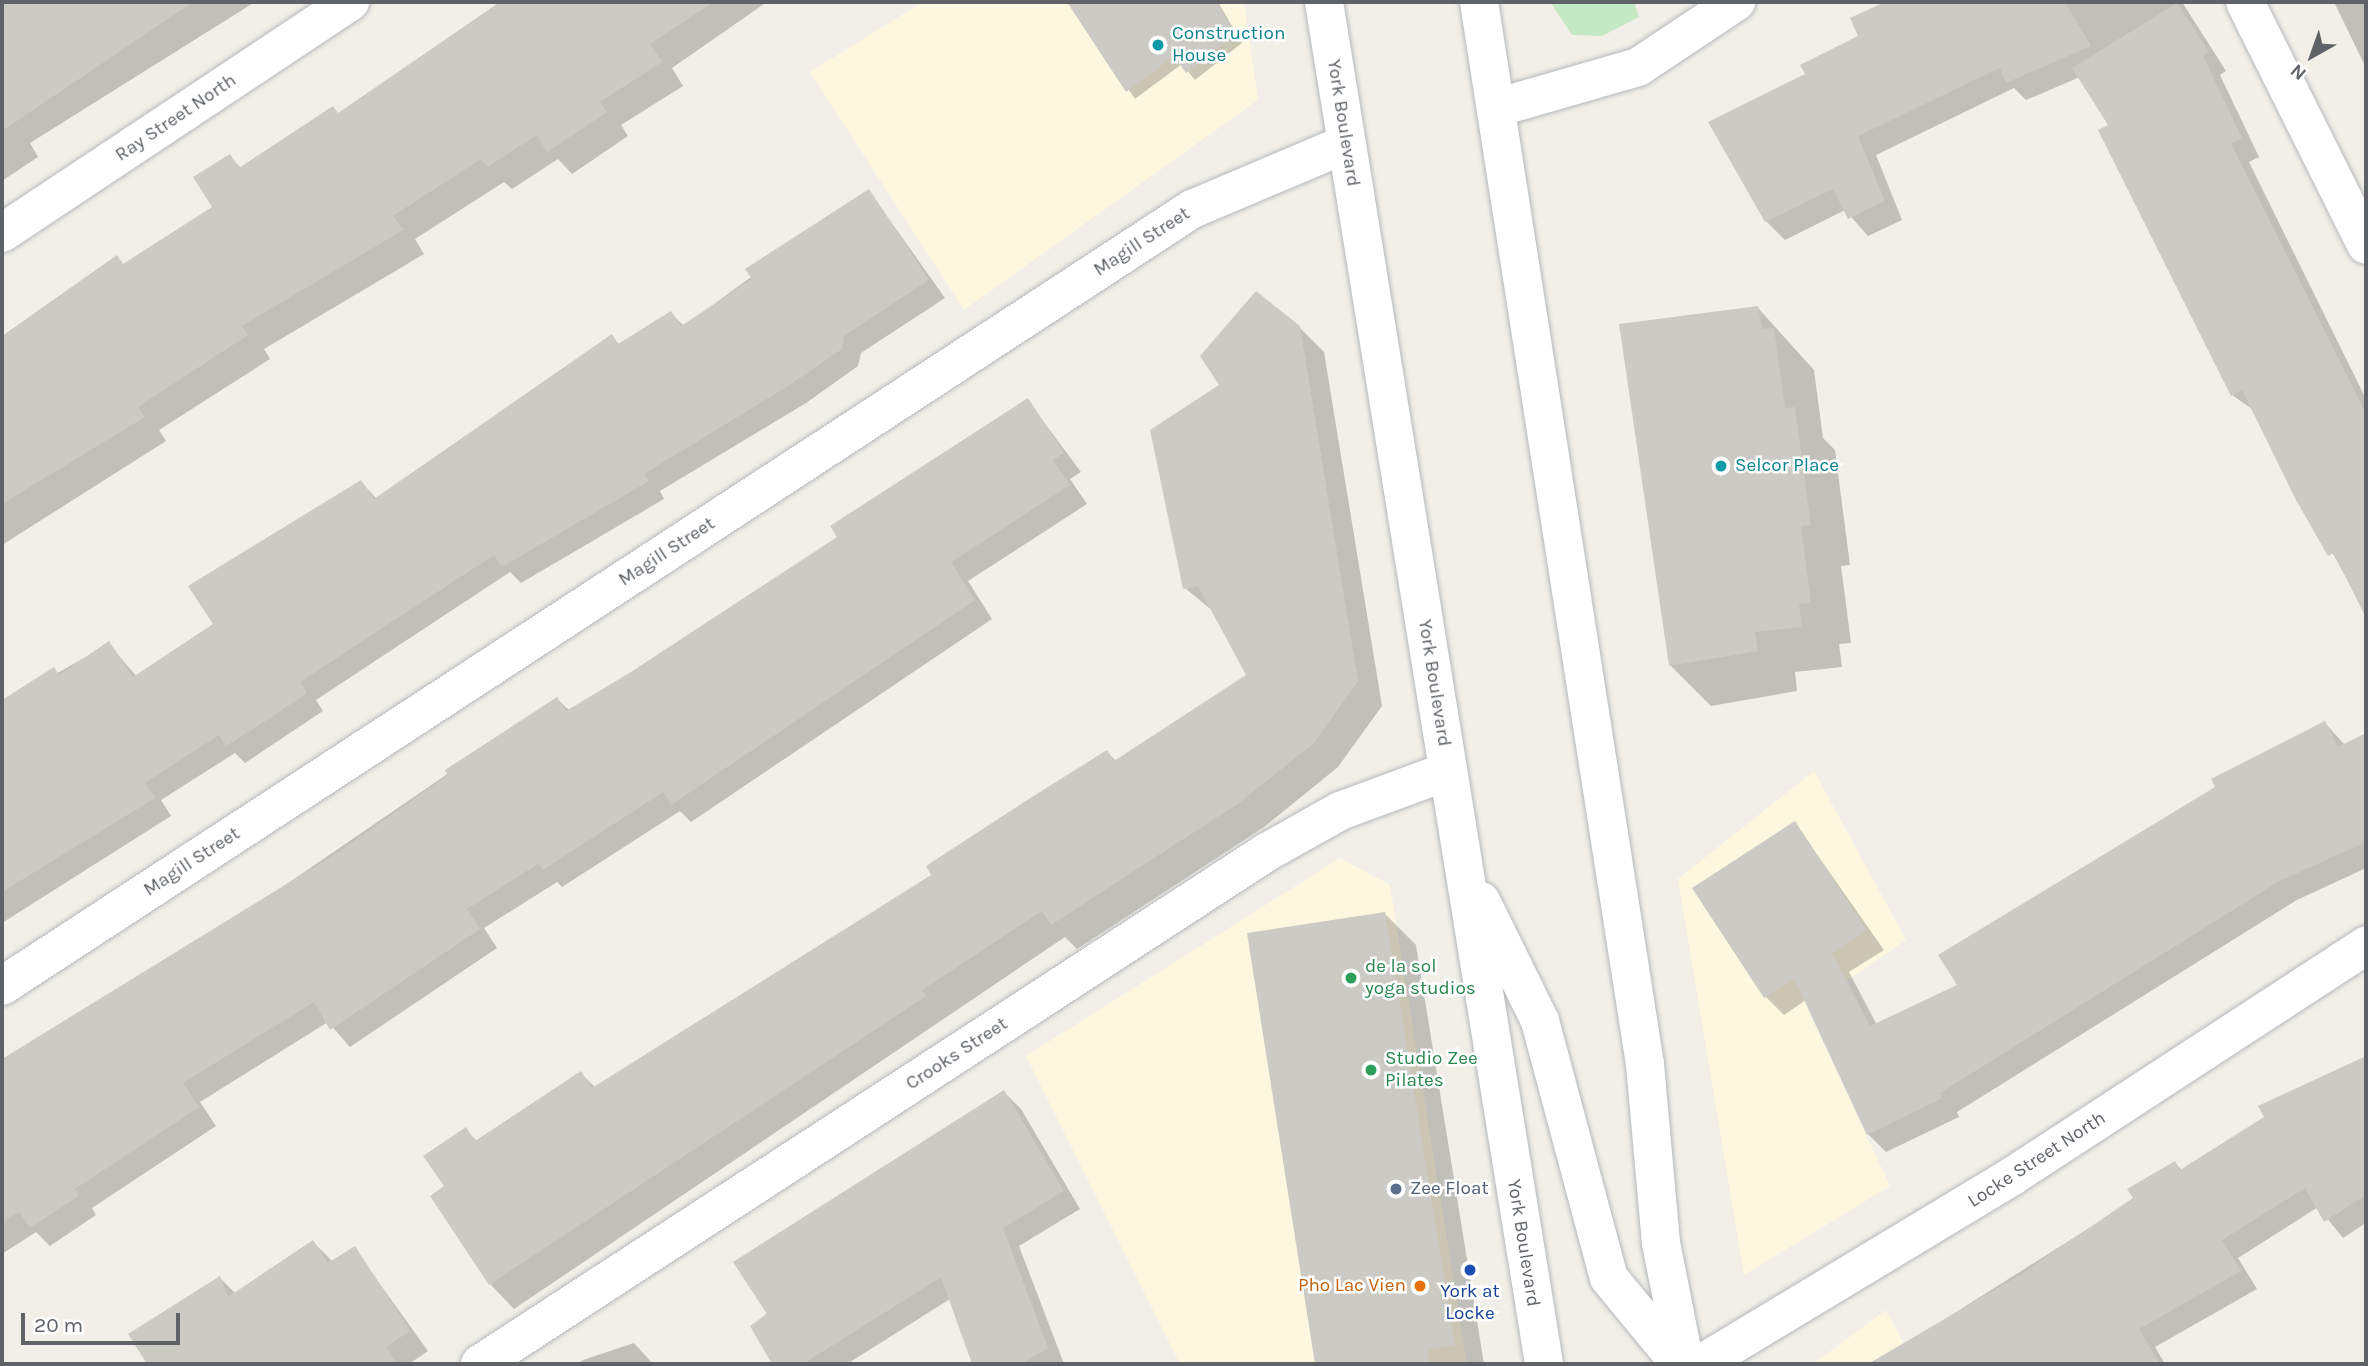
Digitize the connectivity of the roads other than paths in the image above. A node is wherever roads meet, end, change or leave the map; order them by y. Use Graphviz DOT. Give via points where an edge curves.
graph roads {
  1 [pos="350,2"];
  2 [pos="1324,2"];
  3 [pos="1479,2"];
  4 [pos="1736,2"];
  5 [pos="2245,2"];
  6 [pos="1496,108"];
  7 [pos="1346,144"];
  8 [pos="2,233"];
  9 [pos="2366,245"];
  10 [pos="1448,771"];
  11 [pos="1464,865"];
  12 [pos="2366,946"];
  13 [pos="2,986"];
  14 [pos="480,1364"];
  15 [pos="1544,1364"];
  16 [pos="1680,1364"];
  17 [pos="1685,1364"];
  18 [pos="1701,1364"];
  1 -- 8 [label="street, Ray Street North"];
  2 -- 7 [label="street, York Boulevard"];
  3 -- 6 [label="street"];
  4 -- 6 [label="street" via="1638,67"];
  5 -- 9 [label="street"];
  6 -- 17 [label="street" via="1644,1064 1661,1243"];
  7 -- 10 [label="street, York Boulevard"];
  7 -- 13 [label="street, Magill Street" via="1192,209"];
  10 -- 11 [label="street, York Boulevard"];
  10 -- 14 [label="street, Crooks Street" via="1340,811 1267,852"];
  11 -- 15 [label="street, York Boulevard"];
  11 -- 16 [label="street" via="1540,1021 1609,1278"];
  12 -- 18 [label="street, Locke Street North" via="2011,1177"];
}
